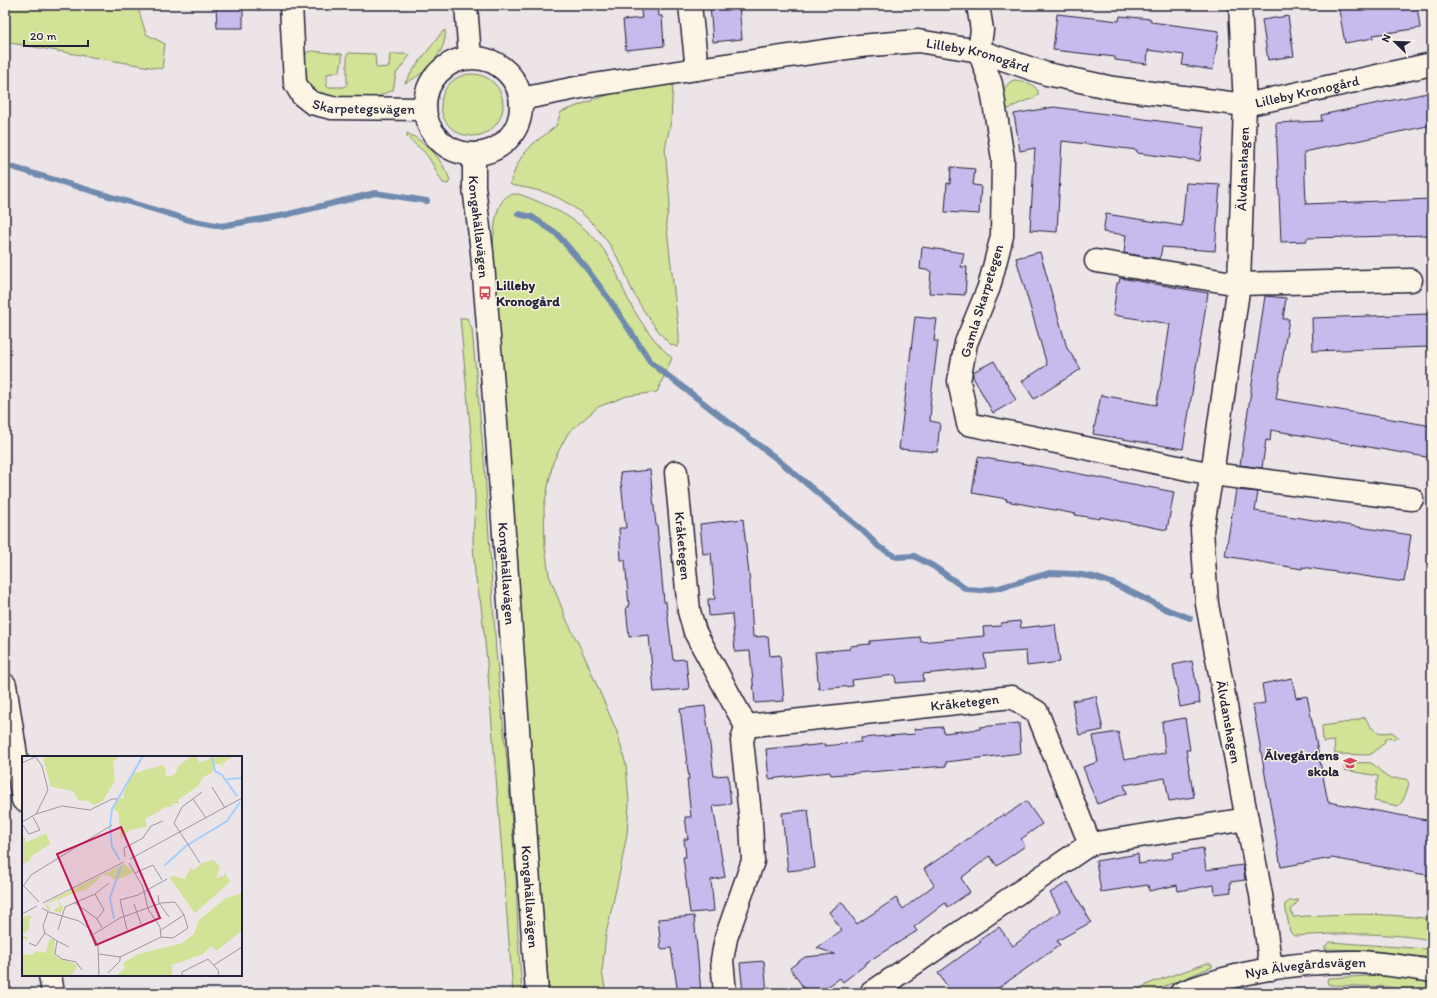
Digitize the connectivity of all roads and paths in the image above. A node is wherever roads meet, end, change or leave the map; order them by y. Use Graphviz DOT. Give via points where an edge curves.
graph roads {
  1 [pos="292,5"];
  2 [pos="466,5"];
  3 [pos="690,5"];
  4 [pos="978,5"];
  5 [pos="1240,5"];
  6 [pos="979,51"];
  7 [pos="470,57"];
  8 [pos="1432,64"];
  9 [pos="697,69"];
  10 [pos="521,99"];
  11 [pos="1245,105"];
  12 [pos="425,108"];
  13 [pos="474,154"];
  14 [pos="1096,261"];
  15 [pos="1411,280"];
  16 [pos="1239,284"];
  17 [pos="676,472"];
  18 [pos="1212,474"];
  19 [pos="1412,499"];
  20 [pos="5,685"];
  21 [pos="746,726"];
  22 [pos="22,794"];
  23 [pos="1246,819"];
  24 [pos="1090,844"];
  25 [pos="1271,969"];
  26 [pos="1432,971"];
  27 [pos="50,976"];
  28 [pos="52,993"];
  29 [pos="537,993"];
  30 [pos="725,993"];
  31 [pos="871,993"];
  32 [pos="1181,993"];
  1 -- 12 [label="street, Skarpetegsvägen" via="295,83 302,95 312,103 332,108"];
  2 -- 7 [label="street"];
  3 -- 9 [label="street"];
  4 -- 6 [label="street" via="982,30"];
  5 -- 11 [label="street, Älvdanshagen"];
  6 -- 9 [label="street, Lilleby Kronogård" via="918,41 860,46"];
  6 -- 11 [label="street, Lilleby Kronogård" via="1047,74 1108,86"];
  6 -- 18 [label="street, Gamla Skarpetegen" via="991,84 1002,159 1002,240 989,287 966,343 960,373 959,381 968,424"];
  7 -- 10 [label="street, Kongahällavägen" via="488,59 504,68 515,82"];
  7 -- 12 [label="street, Kongahällavägen" via="452,62 436,74 427,90"];
  8 -- 11 [label="street, Lilleby Kronogård"];
  9 -- 10 [label="street, Lilleby Kronogård"];
  10 -- 13 [label="street, Kongahällavägen" via="519,119 510,137 494,149"];
  11 -- 16 [label="street, Älvdanshagen"];
  12 -- 13 [label="street, Kongahällavägen" via="429,126 440,141 456,151"];
  13 -- 29 [label="street, Kongahällavägen" via="474,187 496,422"];
  14 -- 16 [label="street"];
  15 -- 16 [label="street"];
  16 -- 18 [label="street, Älvdanshagen"];
  17 -- 21 [label="street, Kråketegen" via="689,611 695,632"];
  18 -- 19 [label="street"];
  18 -- 23 [label="street, Älvdanshagen" via="1202,530 1207,604"];
  20 -- 22 [label="street"];
  21 -- 24 [label="street, Kråketegen" via="1012,697 1037,712"];
  21 -- 30 [label="street" via="742,741 752,823 753,861 726,938 722,960"];
  23 -- 24 [label="street"];
  23 -- 25 [label="street, Älvdanshagen" via="1261,895"];
  24 -- 31 [label="street"];
  25 -- 26 [label="street, Nya Älvegårdsvägen" via="1356,962"];
  25 -- 32 [label="street, Nya Älvegårdsvägen" via="1198,986"];
  27 -- 28 [label="street"];
}
